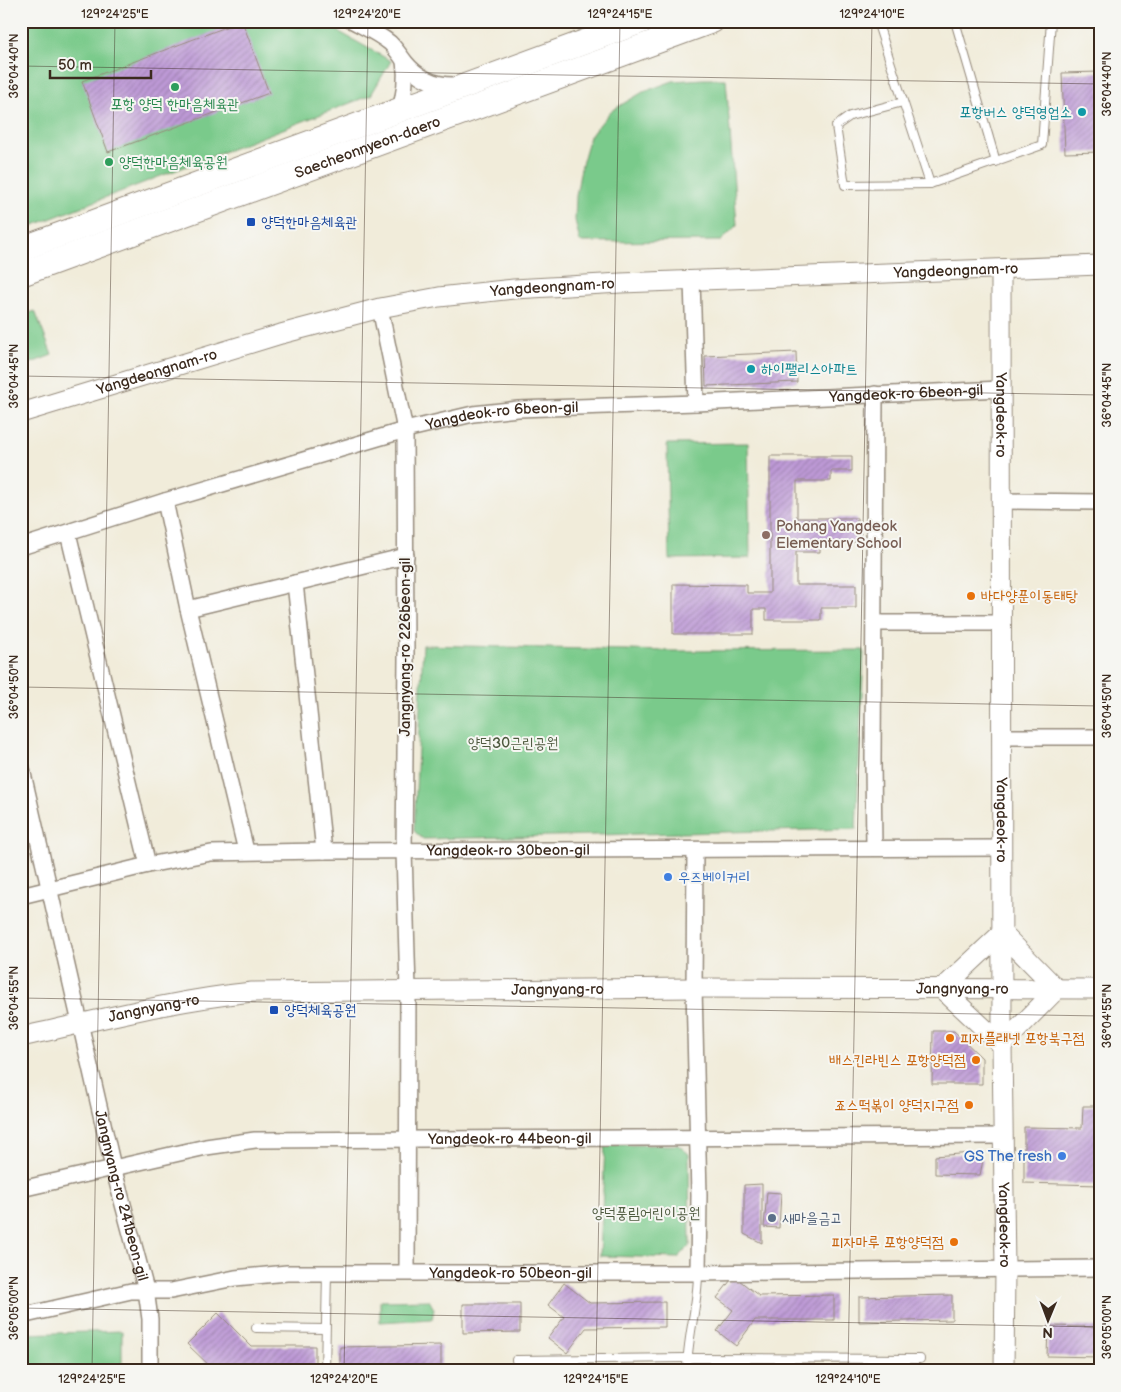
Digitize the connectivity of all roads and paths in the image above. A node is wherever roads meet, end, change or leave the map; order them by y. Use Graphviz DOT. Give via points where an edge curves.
graph roads {
  1 [pos="353,21"];
  2 [pos="642,21"];
  3 [pos="712,21"];
  4 [pos="876,21"];
  5 [pos="955,21"];
  6 [pos="1051,21"];
  7 [pos="404,60"];
  8 [pos="467,85"];
  9 [pos="904,102"];
  10 [pos="400,111"];
  11 [pos="996,162"];
  12 [pos="930,184"];
  13 [pos="21,250"];
  14 [pos="1100,264"];
  15 [pos="1001,269"];
  16 [pos="21,274"];
  17 [pos="692,281"];
  18 [pos="380,308"];
  19 [pos="1001,389"];
  20 [pos="875,394"];
  21 [pos="696,403"];
  22 [pos="21,413"];
  23 [pos="406,430"];
  24 [pos="1001,501"];
  25 [pos="165,502"];
  26 [pos="1100,502"];
  27 [pos="68,533"];
  28 [pos="21,547"];
  29 [pos="406,556"];
  30 [pos="295,583"];
  31 [pos="188,609"];
  32 [pos="874,623"];
  33 [pos="1002,623"];
  34 [pos="1100,736"];
  35 [pos="1002,737"];
  36 [pos="21,765"];
  37 [pos="874,848"];
  38 [pos="1002,848"];
  39 [pos="695,850"];
  40 [pos="246,851"];
  41 [pos="324,851"];
  42 [pos="404,851"];
  43 [pos="148,865"];
  44 [pos="49,890"];
  45 [pos="21,896"];
  46 [pos="1002,933"];
  47 [pos="694,988"];
  48 [pos="942,989"];
  49 [pos="1002,989"];
  50 [pos="1057,989"];
  51 [pos="1100,989"];
  52 [pos="408,990"];
  53 [pos="80,1024"];
  54 [pos="21,1037"];
  55 [pos="1002,1045"];
  56 [pos="1002,1136"];
  57 [pos="698,1137"];
  58 [pos="408,1139"];
  59 [pos="113,1167"];
  60 [pos="21,1189"];
  61 [pos="1100,1268"];
  62 [pos="1005,1269"];
  63 [pos="326,1272"];
  64 [pos="407,1272"];
  65 [pos="698,1273"];
  66 [pos="146,1290"];
  67 [pos="21,1316"];
  68 [pos="256,1328"];
  69 [pos="325,1329"];
  70 [pos="687,1358"];
  71 [pos="920,1359"];
  72 [pos="516,1360"];
  73 [pos="150,1371"];
  74 [pos="325,1371"];
  75 [pos="687,1371"];
  76 [pos="1004,1371"];
  1 -- 7 [label="street" via="383,38"];
  2 -- 8 [label="main road, Saecheonnyeon-daero"];
  3 -- 16 [label="main road, Saecheonnyeon-daero"];
  4 -- 9 [label="lane"];
  5 -- 11 [label="lane"];
  6 -- 11 [label="lane" via="1042,145"];
  7 -- 8 [label="street" via="417,74 435,84"];
  7 -- 10 [label="street" via="405,92"];
  8 -- 10 [label="main road, Saecheonnyeon-daero"];
  9 -- 12 [label="lane"];
  9 -- 12 [label="lane" via="850,116 836,126 845,185"];
  10 -- 13 [label="main road, Saecheonnyeon-daero"];
  11 -- 12 [label="lane"];
  14 -- 15 [label="street, Yangdeongnam-ro"];
  15 -- 17 [label="street, Yangdeongnam-ro"];
  15 -- 19 [label="street, Yangdeok-ro"];
  17 -- 18 [label="street, Yangdeongnam-ro" via="514,289 439,297"];
  17 -- 21 [label="street"];
  18 -- 22 [label="street, Yangdeongnam-ro" via="281,334"];
  18 -- 23 [label="street, Jangnyang-ro 226beon-gil"];
  19 -- 20 [label="street, Yangdeok-ro 6beon-gil"];
  19 -- 24 [label="street, Yangdeok-ro"];
  20 -- 21 [label="street, Yangdeok-ro 6beon-gil"];
  20 -- 32 [label="street"];
  21 -- 23 [label="street, Yangdeok-ro 6beon-gil" via="493,411"];
  23 -- 25 [label="street, Yangdeok-ro 6beon-gil"];
  23 -- 29 [label="street, Jangnyang-ro 226beon-gil"];
  24 -- 26 [label="street"];
  24 -- 33 [label="street, Yangdeok-ro"];
  25 -- 27 [label="street, Yangdeok-ro 6beon-gil"];
  25 -- 31 [label="street"];
  27 -- 28 [label="street, Yangdeok-ro 6beon-gil"];
  27 -- 43 [label="street"];
  29 -- 30 [label="street"];
  29 -- 42 [label="street, Jangnyang-ro 226beon-gil"];
  30 -- 31 [label="street"];
  30 -- 41 [label="street"];
  31 -- 40 [label="street"];
  32 -- 33 [label="street"];
  32 -- 37 [label="street"];
  33 -- 35 [label="street, Yangdeok-ro"];
  34 -- 35 [label="street"];
  35 -- 38 [label="street, Yangdeok-ro"];
  36 -- 44 [label="street, Jangnyang-ro 241beon-gil"];
  37 -- 38 [label="street, Yangdeok-ro 30beon-gil"];
  37 -- 39 [label="street, Yangdeok-ro 30beon-gil"];
  38 -- 46 [label="street, Yangdeok-ro"];
  39 -- 42 [label="street, Yangdeok-ro 30beon-gil"];
  39 -- 47 [label="street"];
  40 -- 41 [label="street, Yangdeok-ro 30beon-gil"];
  40 -- 43 [label="street, Yangdeok-ro 30beon-gil" via="212,853"];
  41 -- 42 [label="street, Yangdeok-ro 30beon-gil"];
  42 -- 52 [label="street, Jangnyang-ro 226beon-gil"];
  43 -- 44 [label="street, Yangdeok-ro 30beon-gil"];
  44 -- 45 [label="street, Yangdeok-ro 30beon-gil"];
  44 -- 53 [label="street, Jangnyang-ro 241beon-gil"];
  46 -- 48 [label="street"];
  46 -- 49 [label="street, Yangdeok-ro"];
  46 -- 50 [label="street"];
  47 -- 48 [label="street, Jangnyang-ro"];
  47 -- 52 [label="street, Jangnyang-ro"];
  47 -- 57 [label="street"];
  48 -- 49 [label="street, Jangnyang-ro"];
  48 -- 55 [label="street"];
  49 -- 50 [label="street, Jangnyang-ro"];
  49 -- 55 [label="street, Yangdeok-ro"];
  50 -- 51 [label="street, Jangnyang-ro"];
  50 -- 55 [label="street"];
  52 -- 53 [label="street, Jangnyang-ro" via="244,992 172,1003"];
  52 -- 58 [label="street, Jangnyang-ro 226beon-gil"];
  53 -- 54 [label="street, Jangnyang-ro"];
  53 -- 59 [label="street, Jangnyang-ro 241beon-gil"];
  55 -- 56 [label="street, Yangdeok-ro"];
  56 -- 57 [label="street, Yangdeok-ro 44beon-gil"];
  56 -- 62 [label="street, Yangdeok-ro"];
  57 -- 58 [label="street, Yangdeok-ro 44beon-gil"];
  57 -- 65 [label="street"];
  58 -- 59 [label="street, Yangdeok-ro 44beon-gil" via="236,1142"];
  58 -- 64 [label="street, Jangnyang-ro 226beon-gil"];
  59 -- 60 [label="street, Yangdeok-ro 44beon-gil"];
  59 -- 66 [label="street, Jangnyang-ro 241beon-gil"];
  61 -- 62 [label="street, Yangdeok-ro 50beon-gil"];
  62 -- 65 [label="street, Yangdeok-ro 50beon-gil"];
  62 -- 76 [label="street, Yangdeok-ro"];
  63 -- 64 [label="street, Yangdeok-ro 50beon-gil"];
  63 -- 66 [label="street, Yangdeok-ro 50beon-gil" via="226,1279 171,1291"];
  63 -- 69 [label="lane"];
  64 -- 65 [label="street, Yangdeok-ro 50beon-gil"];
  65 -- 70 [label="lane" via="698,1294"];
  66 -- 67 [label="street, Yangdeok-ro 50beon-gil"];
  66 -- 73 [label="street, Jangnyang-ro 241beon-gil" via="150,1319"];
  68 -- 69 [label="lane"];
  69 -- 74 [label="lane"];
  70 -- 71 [label="lane"];
  70 -- 72 [label="lane"];
  70 -- 75 [label="lane"];
}
